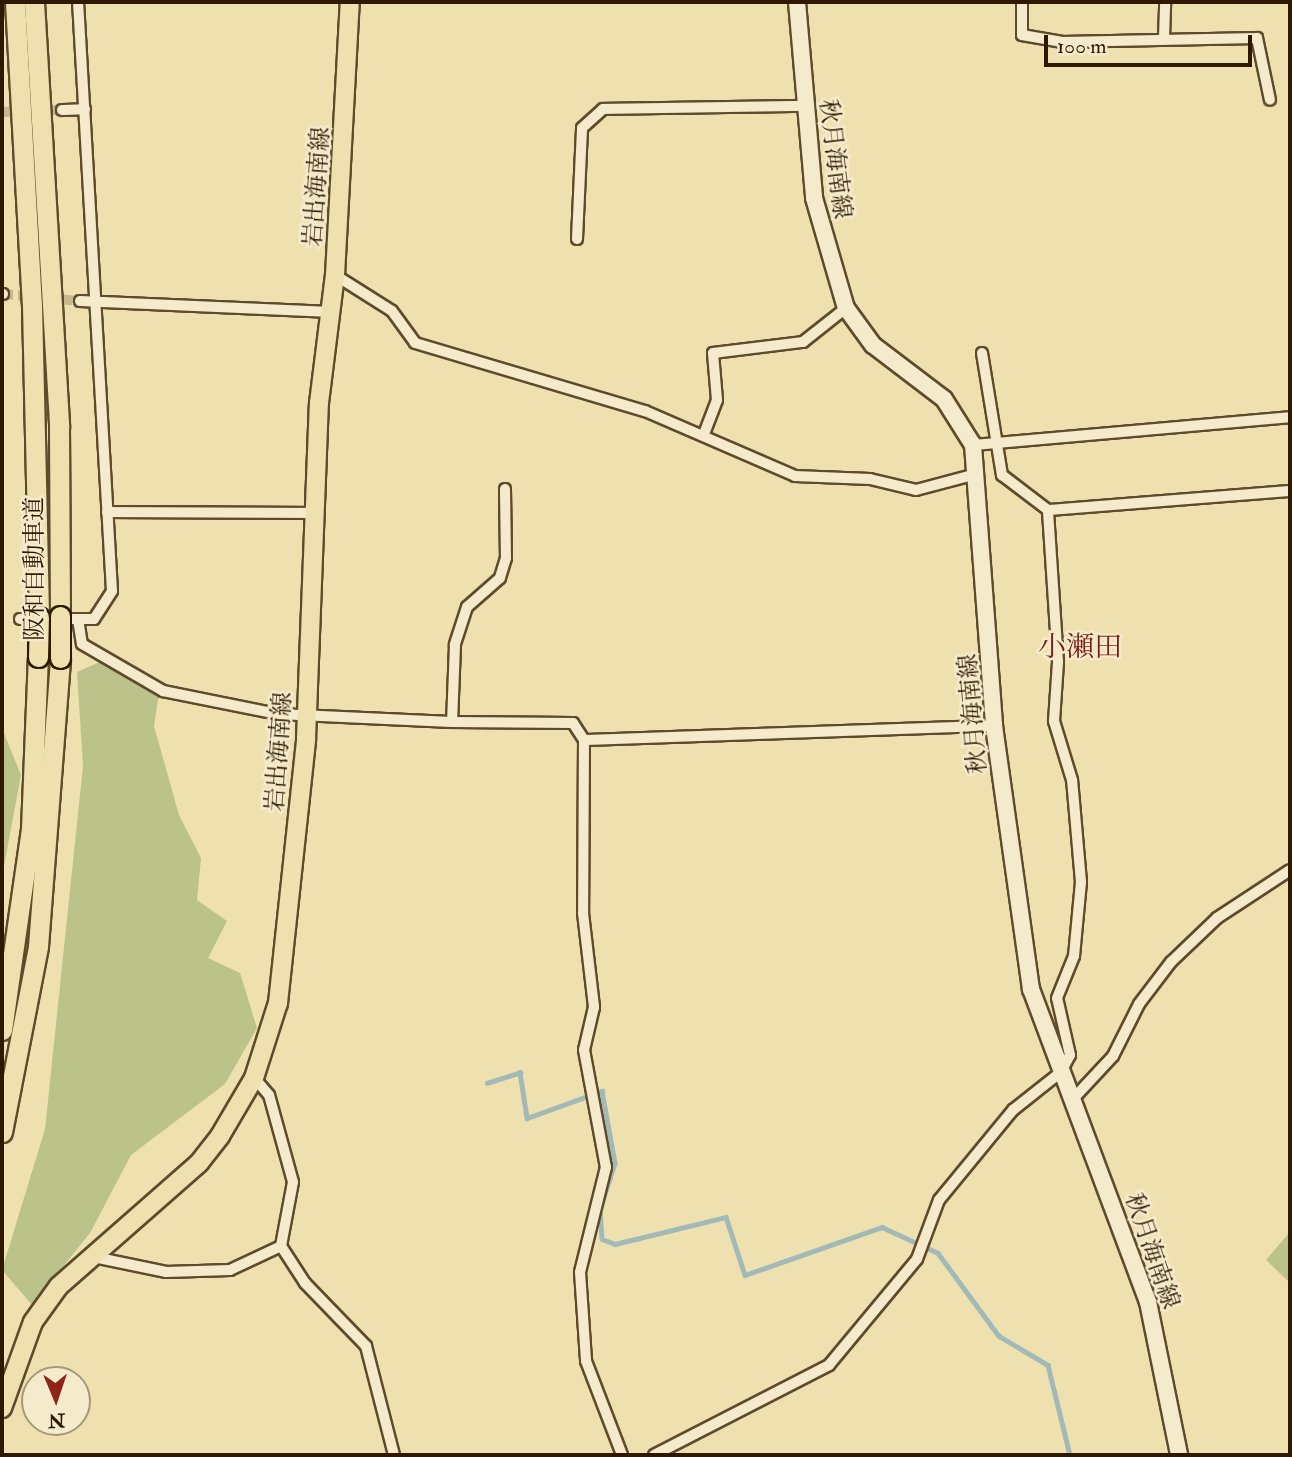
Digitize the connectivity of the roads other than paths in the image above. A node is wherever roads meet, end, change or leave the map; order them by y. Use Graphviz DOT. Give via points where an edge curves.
graph roads {
  1 [pos="15,2"];
  2 [pos="34,2"];
  3 [pos="78,2"];
  4 [pos="349,2"];
  5 [pos="797,2"];
  6 [pos="1023,2"];
  7 [pos="1165,2"];
  8 [pos="1164,37"];
  9 [pos="1270,100"];
  10 [pos="805,106"];
  11 [pos="85,109"];
  12 [pos="62,110"];
  13 [pos="577,239"];
  14 [pos="335,275"];
  15 [pos="80,300"];
  16 [pos="94,304"];
  17 [pos="846,308"];
  18 [pos="332,312"];
  19 [pos="982,353"];
  20 [pos="1290,417"];
  21 [pos="704,434"];
  22 [pos="996,443"];
  23 [pos="973,444"];
  24 [pos="976,474"];
  25 [pos="505,489"];
  26 [pos="1290,491"];
  27 [pos="1048,510"];
  28 [pos="107,512"];
  29 [pos="315,513"];
  30 [pos="69,617"];
  31 [pos="29,618"];
  32 [pos="307,716"];
  33 [pos="452,722"];
  34 [pos="993,726"];
  35 [pos="584,740"];
  36 [pos="1290,870"];
  37 [pos="2,1030"];
  38 [pos="1061,1072"];
  39 [pos="254,1079"];
  40 [pos="1072,1100"];
  41 [pos="2,1132"];
  42 [pos="281,1246"];
  43 [pos="89,1256"];
  44 [pos="2,1408"];
  45 [pos="394,1455"];
  46 [pos="622,1455"];
  47 [pos="654,1455"];
  48 [pos="1179,1455"];
  1 -- 31 [label="highway, 阪和自動車道" via="32,305"];
  2 -- 30 [label="highway, 阪和自動車道"];
  3 -- 11 [label="street"];
  4 -- 14 [label="main road, 岩出海南線"];
  5 -- 10 [label="main road, 秋月海南線"];
  6 -- 8 [label="street" via="1022,35 1062,42"];
  7 -- 8 [label="street"];
  8 -- 9 [label="street" via="1257,37"];
  10 -- 13 [label="street" via="603,109 582,128"];
  10 -- 17 [label="main road, 秋月海南線" via="814,198"];
  11 -- 12 [label="street"];
  11 -- 16 [label="street"];
  14 -- 18 [label="main road, 岩出海南線"];
  14 -- 21 [label="street" via="392,311 415,343 520,378 574,388"];
  15 -- 16 [label="street"];
  16 -- 18 [label="street"];
  16 -- 28 [label="street"];
  17 -- 21 [label="street" via="803,342 713,353 717,400"];
  17 -- 23 [label="main road, 秋月海南線" via="873,345 944,399"];
  18 -- 29 [label="main road, 岩出海南線" via="319,403"];
  19 -- 22 [label="street"];
  20 -- 22 [label="street"];
  21 -- 24 [label="street" via="794,476 870,479 916,491"];
  22 -- 23 [label="street"];
  22 -- 27 [label="street" via="1002,475"];
  23 -- 24 [label="main road, 秋月海南線"];
  24 -- 34 [label="main road, 秋月海南線"];
  25 -- 33 [label="street" via="506,558 500,578 467,607 455,645"];
  26 -- 27 [label="street"];
  27 -- 38 [label="street" via="1058,662 1054,721 1072,780 1070,823 1081,882 1074,956 1056,998 1070,1044"];
  28 -- 29 [label="street"];
  28 -- 30 [label="street" via="112,591 107,607 94,619"];
  29 -- 32 [label="main road, 岩出海南線"];
  30 -- 31 [label="street"];
  30 -- 32 [label="street" via="82,644 151,686"];
  30 -- 41 [label="highway, 阪和自動車道, bridge" via="60,657 38,946"];
  31 -- 37 [label="highway, 阪和自動車道, bridge" via="38,657 31,829"];
  32 -- 33 [label="street"];
  32 -- 39 [label="main road, 岩出海南線" via="278,1003"];
  33 -- 35 [label="street" via="573,723"];
  34 -- 35 [label="street"];
  34 -- 38 [label="main road, 秋月海南線" via="1031,989"];
  35 -- 46 [label="street" via="583,914 594,1007 584,1050 606,1167 580,1272 586,1361"];
  36 -- 40 [label="street" via="1217,918 1171,962 1139,1004 1113,1056"];
  38 -- 40 [label="main road, 秋月海南線"];
  38 -- 47 [label="street" via="1013,1110 939,1200 917,1259 829,1365"];
  39 -- 42 [label="street" via="269,1096 293,1182"];
  39 -- 43 [label="main road, 岩出海南線" via="199,1163"];
  40 -- 48 [label="main road, 秋月海南線" via="1148,1302"];
  42 -- 43 [label="street" via="230,1270 166,1272"];
  42 -- 45 [label="street" via="304,1283 366,1346"];
  43 -- 44 [label="main road, 岩出海南線" via="33,1322"];
}
